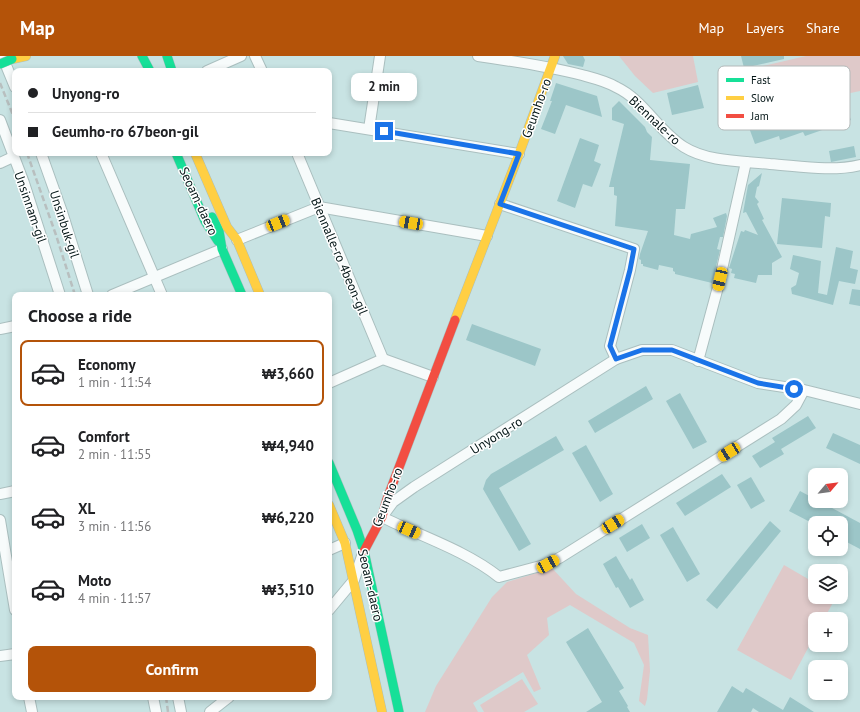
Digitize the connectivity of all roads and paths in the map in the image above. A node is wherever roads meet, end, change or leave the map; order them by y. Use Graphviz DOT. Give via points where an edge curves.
graph roads {
  1 [pos="26,56"];
  2 [pos="137,56"];
  3 [pos="142,56"];
  4 [pos="167,56"];
  5 [pos="241,56"];
  6 [pos="255,56"];
  7 [pos="380,56"];
  8 [pos="478,56"];
  9 [pos="555,56"];
  10 [pos="10,57"];
  11 [pos="0,64"];
  12 [pos="551,67"];
  13 [pos="141,68"];
  14 [pos="148,68"];
  15 [pos="171,68"];
  16 [pos="214,68"];
  17 [pos="261,68"];
  18 [pos="12,69"];
  19 [pos="0,120"];
  20 [pos="332,123"];
  21 [pos="369,129"];
  22 [pos="12,152"];
  23 [pos="519,154"];
  24 [pos="42,156"];
  25 [pos="102,156"];
  26 [pos="177,156"];
  27 [pos="187,156"];
  28 [pos="196,156"];
  29 [pos="298,156"];
  30 [pos="14,157"];
  31 [pos="746,162"];
  32 [pos="0,163"];
  33 [pos="860,165"];
  34 [pos="221,189"];
  35 [pos="500,204"];
  36 [pos="319,207"];
  37 [pos="223,229"];
  38 [pos="487,236"];
  39 [pos="237,240"];
  40 [pos="222,249"];
  41 [pos="154,278"];
  42 [pos="59,292"];
  43 [pos="87,292"];
  44 [pos="119,292"];
  45 [pos="161,292"];
  46 [pos="241,292"];
  47 [pos="259,292"];
  48 [pos="12,327"];
  49 [pos="0,329"];
  50 [pos="383,359"];
  51 [pos="616,359"];
  52 [pos="698,361"];
  53 [pos="433,377"];
  54 [pos="332,382"];
  55 [pos="804,390"];
  56 [pos="860,404"];
  57 [pos="332,470"];
  58 [pos="12,492"];
  59 [pos="0,494"];
  60 [pos="332,512"];
  61 [pos="382,517"];
  62 [pos="0,520"];
  63 [pos="345,543"];
  64 [pos="332,549"];
  65 [pos="364,551"];
  66 [pos="354,580"];
  67 [pos="12,594"];
  68 [pos="332,606"];
  69 [pos="12,654"];
  70 [pos="0,656"];
  71 [pos="30,700"];
  72 [pos="154,700"];
  73 [pos="179,700"];
  74 [pos="225,700"];
  75 [pos="32,712"];
  76 [pos="156,712"];
  77 [pos="181,712"];
  78 [pos="210,712"];
  79 [pos="382,712"];
  80 [pos="399,712"];
  1 -- 10 [label="main road"];
  2 -- 13 [label="main road"];
  3 -- 14 [label="main road"];
  4 -- 15 [label="main road"];
  5 -- 16 [label="street"];
  6 -- 17 [label="street"];
  7 -- 21 [label="street"];
  8 -- 12 [label="street, Biennale-ro"];
  9 -- 12 [label="main road, Geumho-ro"];
  10 -- 11 [label="main road, bridge"];
  10 -- 18 [label="street"];
  12 -- 23 [label="main road, Geumho-ro"];
  12 -- 31 [label="street, Biennale-ro" via="617,87 684,148 715,158"];
  19 -- 22 [label="street, Unsinnam-gil"];
  20 -- 21 [label="street"];
  21 -- 23 [label="street"];
  23 -- 35 [label="main road, Geumho-ro"];
  24 -- 43 [label="street, Unsinbuk-gil"];
  25 -- 41 [label="street"];
  26 -- 40 [label="main road, Seoam-daero" via="205,222"];
  27 -- 37 [label="main road"];
  28 -- 37 [label="main road"];
  29 -- 36 [label="street, Biennalle-ro 4beon-gil"];
  30 -- 32 [label="street"];
  30 -- 42 [label="street, Unsinnam-gil"];
  31 -- 33 [label="street, Biennale-ro" via="830,169"];
  31 -- 52 [label="street" via="718,287"];
  34 -- 39 [label="main road" via="236,226"];
  35 -- 38 [label="main road, Geumho-ro"];
  35 -- 51 [label="street" via="634,249 610,346"];
  36 -- 38 [label="street"];
  36 -- 39 [label="street"];
  36 -- 50 [label="street, Biennalle-ro 4beon-gil"];
  37 -- 39 [label="main road, Seoam-daero"];
  37 -- 40 [label="main road, Seoam-daero"];
  38 -- 53 [label="main road, Geumho-ro"];
  39 -- 47 [label="main road, Seoam-daero"];
  40 -- 41 [label="street"];
  40 -- 46 [label="main road, Seoam-daero"];
  41 -- 44 [label="street"];
  41 -- 45 [label="street"];
  48 -- 49 [label="street"];
  50 -- 53 [label="street"];
  50 -- 54 [label="street"];
  51 -- 52 [label="street, Unyong-ro" via="642,350 660,349 672,350"];
  51 -- 61 [label="street, Unyong-ro" via="414,487 393,502"];
  52 -- 55 [label="street, Unyong-ro" via="758,383"];
  53 -- 61 [label="main road, Geumho-ro"];
  55 -- 56 [label="street, Unyong-ro"];
  55 -- 61 [label="street" via="796,405 781,419 548,564 499,577 458,552"];
  57 -- 65 [label="main road, Seoam-daero"];
  58 -- 59 [label="street"];
  60 -- 63 [label="main road, Seoam-daero"];
  61 -- 65 [label="main road, Geumho-ro"];
  62 -- 67 [label="street"];
  63 -- 64 [label="street"];
  63 -- 66 [label="main road, Seoam-daero"];
  65 -- 66 [label="street, Geumho-ro"];
  65 -- 80 [label="main road, Seoam-daero"];
  66 -- 68 [label="street, Geumho-ro"];
  66 -- 79 [label="main road, Seoam-daero"];
  69 -- 70 [label="street"];
  71 -- 75 [label="street"];
  72 -- 76 [label="street"];
  73 -- 77 [label="street"];
  74 -- 78 [label="street"];
}
